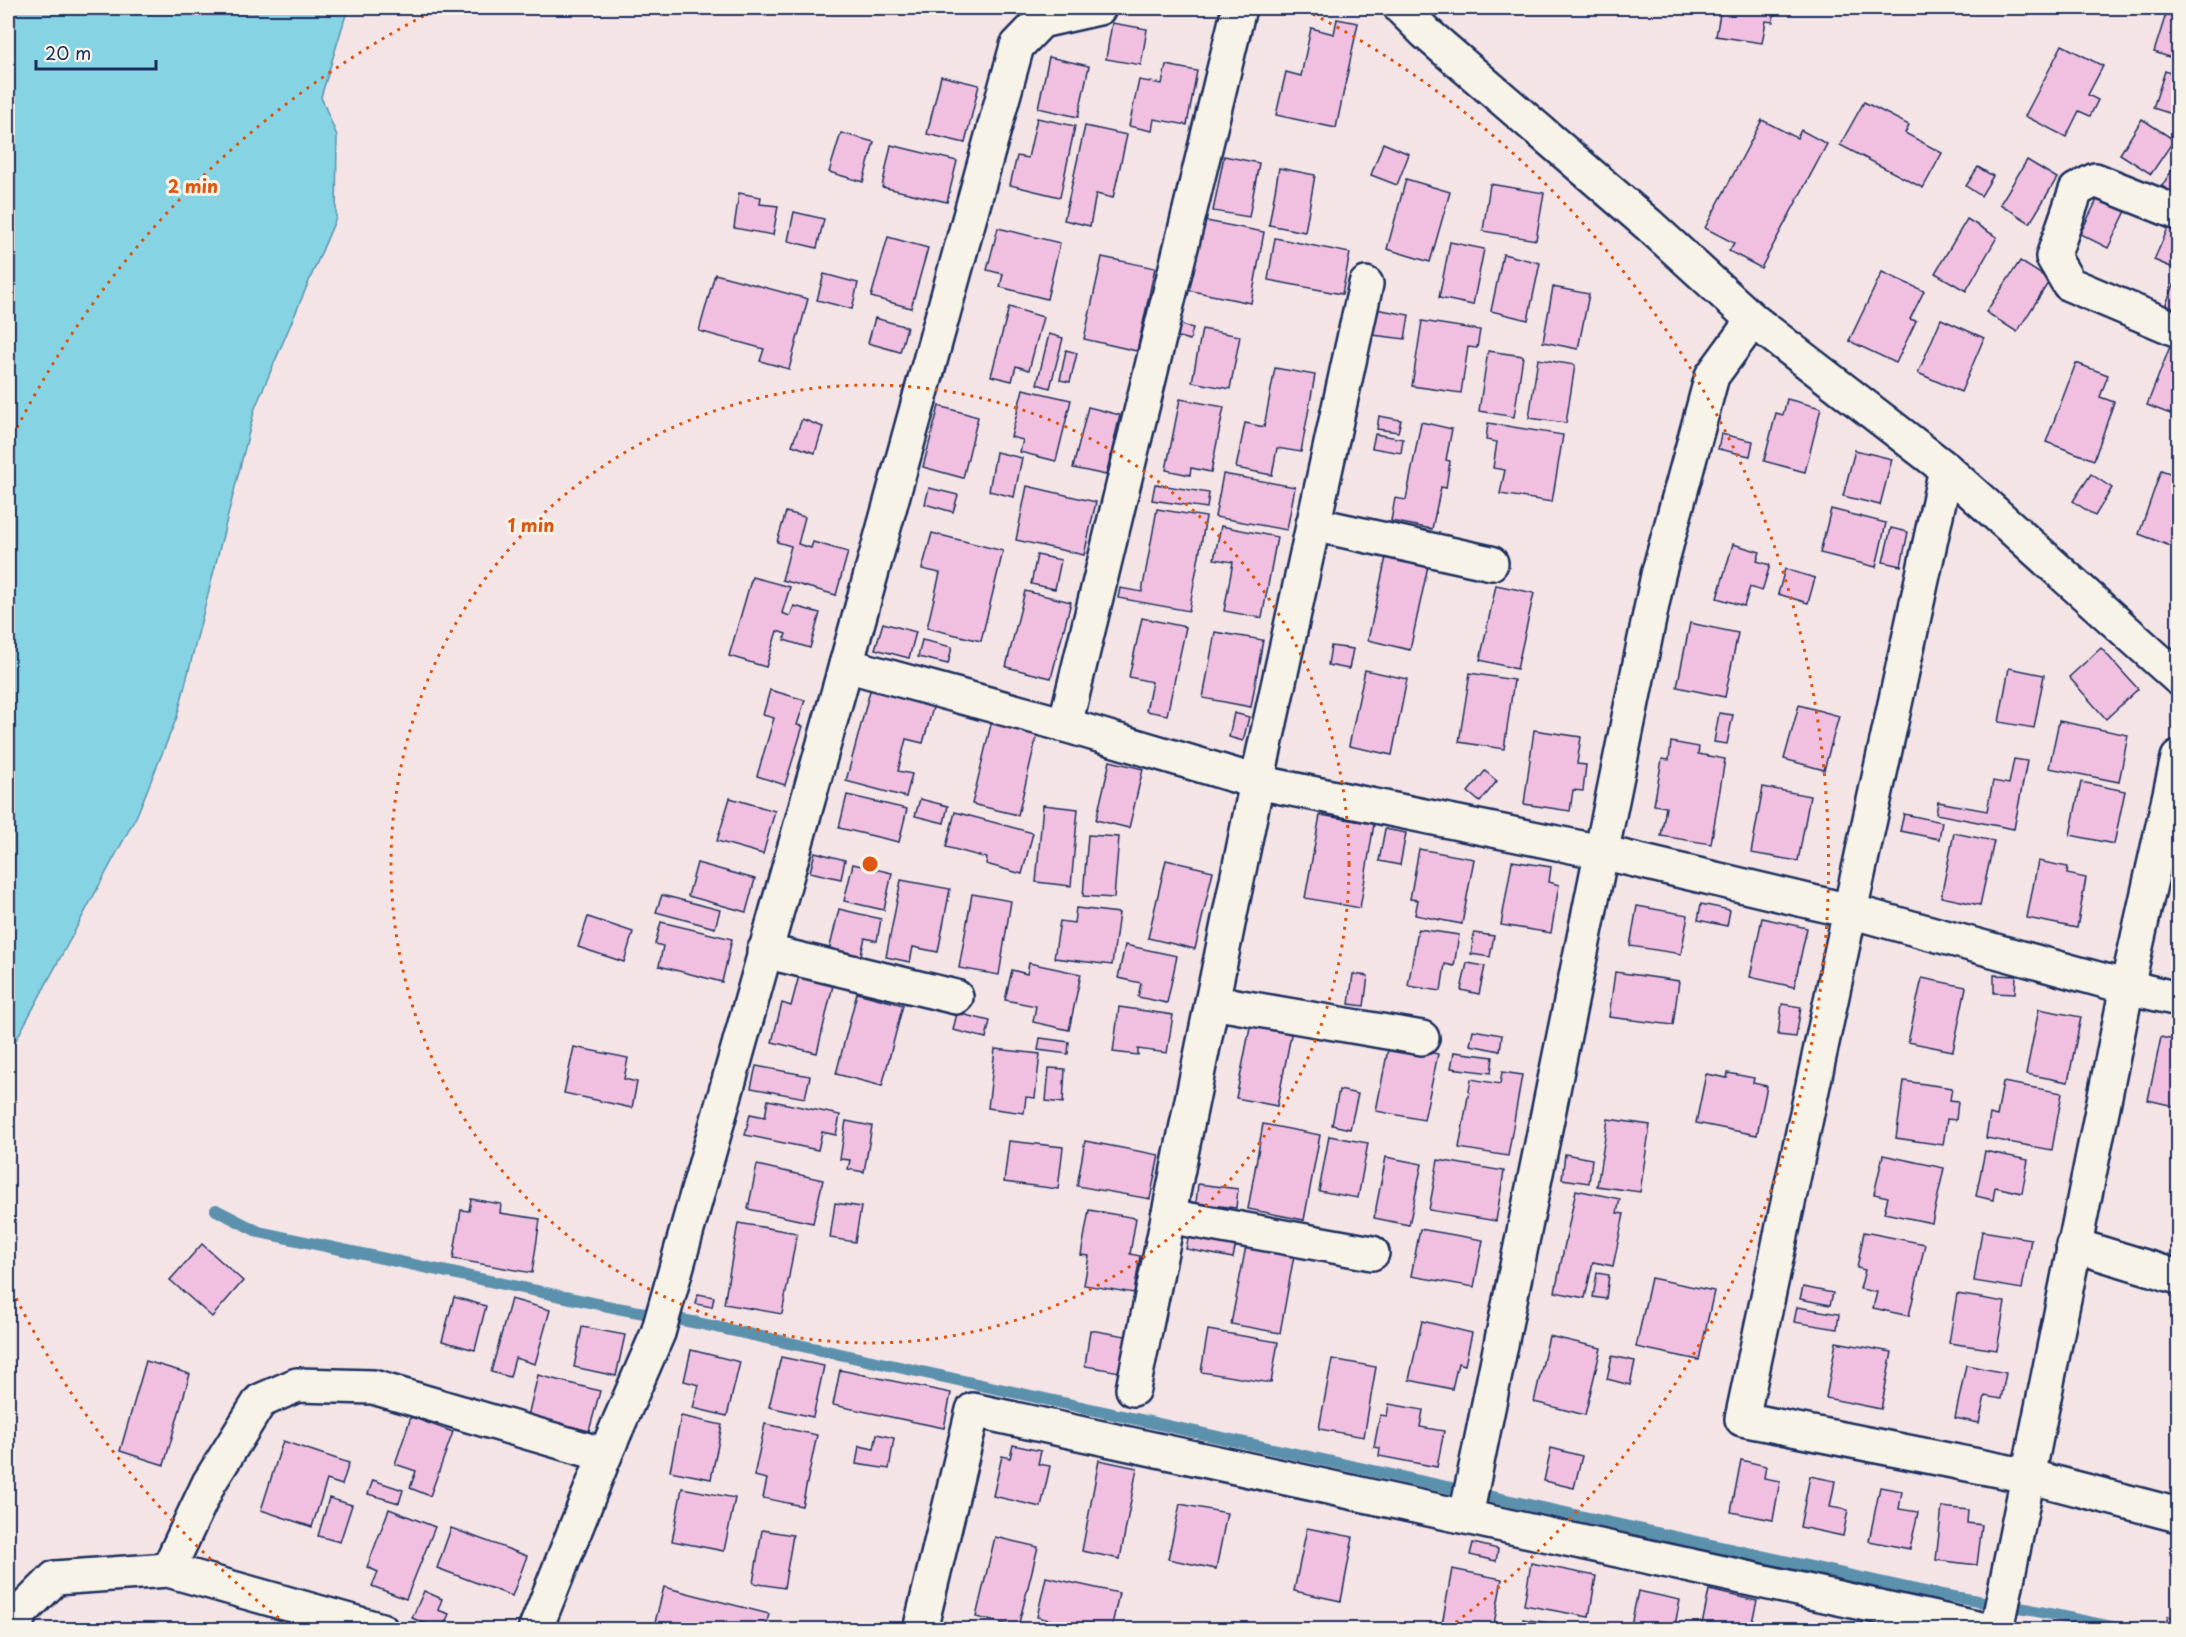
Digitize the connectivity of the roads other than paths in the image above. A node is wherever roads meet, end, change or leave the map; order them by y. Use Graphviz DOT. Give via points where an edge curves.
graph roads {
  1 [pos="1099,8"];
  2 [pos="1239,8"];
  3 [pos="1401,8"];
  4 [pos="2178,213"];
  5 [pos="1366,284"];
  6 [pos="1753,320"];
  7 [pos="2178,330"];
  8 [pos="1947,469"];
  9 [pos="1313,524"];
  10 [pos="1491,563"];
  11 [pos="846,665"];
  12 [pos="2178,678"];
  13 [pos="1065,725"];
  14 [pos="2178,758"];
  15 [pos="1257,782"];
  16 [pos="1601,852"];
  17 [pos="1850,911"];
  18 [pos="764,951"];
  19 [pos="2127,987"];
  20 [pos="956,997"];
  21 [pos="2178,999"];
  22 [pos="1212,1002"];
  23 [pos="1422,1038"];
  24 [pos="1168,1216"];
  25 [pos="2073,1245"];
  26 [pos="1372,1253"];
  27 [pos="2178,1277"];
  28 [pos="1133,1389"];
  29 [pos="605,1455"];
  30 [pos="2028,1476"];
  31 [pos="1470,1500"];
  32 [pos="2178,1515"];
  33 [pos="168,1570"];
  34 [pos="13,1629"];
  35 [pos="381,1629"];
  36 [pos="535,1629"];
  37 [pos="920,1629"];
  38 [pos="1986,1629"];
  39 [pos="1997,1629"];
  1 -- 11 [label="street" via="1041,21 1017,46"];
  2 -- 13 [label="street"];
  3 -- 6 [label="street"];
  4 -- 7 [label="street" via="2095,180 2076,190 2053,257 2069,284"];
  5 -- 9 [label="street"];
  6 -- 8 [label="street"];
  6 -- 16 [label="street" via="1712,376 1658,575"];
  8 -- 12 [label="street"];
  8 -- 17 [label="street"];
  9 -- 10 [label="street"];
  9 -- 15 [label="street"];
  11 -- 13 [label="street"];
  11 -- 18 [label="street"];
  13 -- 15 [label="street"];
  14 -- 19 [label="street"];
  15 -- 16 [label="street"];
  15 -- 22 [label="street"];
  16 -- 17 [label="street"];
  16 -- 31 [label="street"];
  17 -- 19 [label="street"];
  17 -- 30 [label="street" via="1742,1419"];
  18 -- 20 [label="street"];
  18 -- 29 [label="street" via="658,1333"];
  19 -- 21 [label="street"];
  19 -- 25 [label="street"];
  22 -- 23 [label="street"];
  22 -- 24 [label="street"];
  24 -- 26 [label="street"];
  24 -- 28 [label="street"];
  25 -- 27 [label="street"];
  25 -- 30 [label="street"];
  29 -- 33 [label="street" via="373,1387 297,1385 260,1401 208,1484"];
  29 -- 36 [label="street"];
  30 -- 32 [label="street"];
  30 -- 39 [label="street"];
  31 -- 37 [label="street" via="973,1410"];
  31 -- 38 [label="street"];
  33 -- 34 [label="street" via="55,1578 21,1612"];
  33 -- 35 [label="street"];
}
